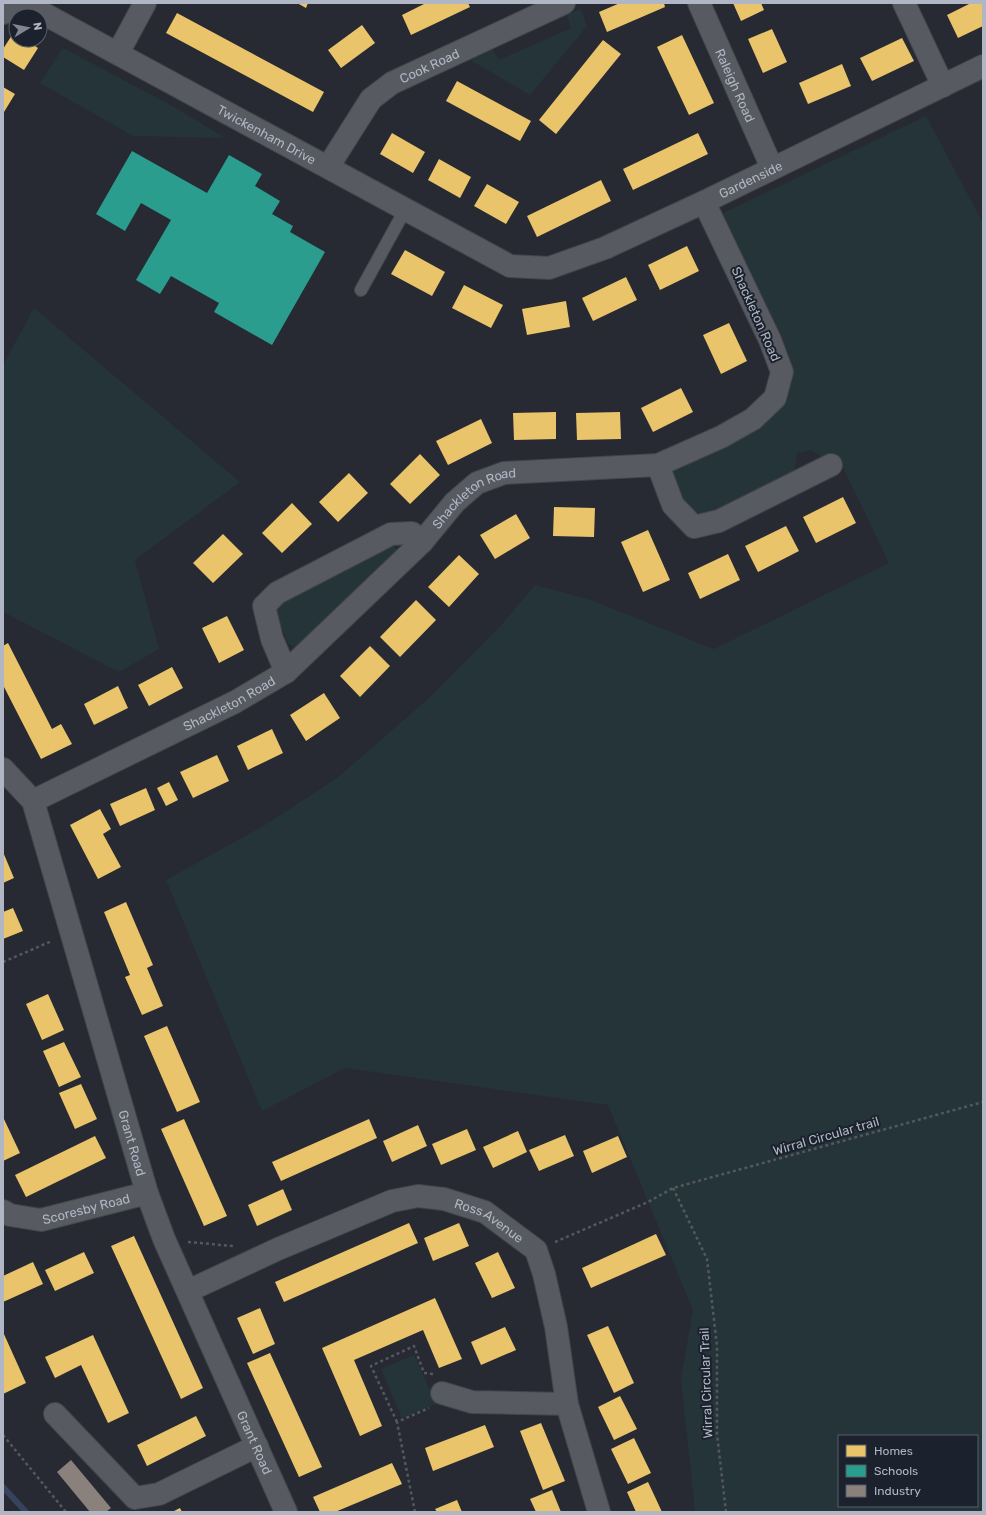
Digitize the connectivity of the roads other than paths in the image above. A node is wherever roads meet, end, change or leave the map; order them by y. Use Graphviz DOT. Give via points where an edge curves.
graph roads {
  1 [pos="9,3"];
  2 [pos="24,3"];
  3 [pos="145,3"];
  4 [pos="564,3"];
  5 [pos="699,3"];
  6 [pos="904,3"];
  7 [pos="3,14"];
  8 [pos="118,53"];
  9 [pos="983,66"];
  10 [pos="943,86"];
  11 [pos="328,167"];
  12 [pos="772,168"];
  13 [pos="704,202"];
  14 [pos="405,210"];
  15 [pos="510,266"];
  16 [pos="361,290"];
  17 [pos="658,465"];
  18 [pos="831,465"];
  19 [pos="422,542"];
  20 [pos="286,672"];
  21 [pos="3,769"];
  22 [pos="33,801"];
  23 [pos="147,1193"];
  24 [pos="3,1211"];
  25 [pos="188,1291"];
  26 [pos="444,1388"];
  27 [pos="567,1404"];
  28 [pos="55,1414"];
  29 [pos="256,1446"];
  30 [pos="286,1512"];
  31 [pos="599,1512"];
  1 -- 7 [label="street"];
  2 -- 8 [label="street, Twickenham Drive"];
  3 -- 8 [label="street"];
  4 -- 11 [label="street, Cook Road" via="392,83 371,99"];
  5 -- 12 [label="street, Raleigh Road"];
  6 -- 10 [label="street"];
  8 -- 11 [label="street, Twickenham Drive"];
  9 -- 10 [label="street, Gardenside"];
  10 -- 12 [label="street, Gardenside"];
  11 -- 14 [label="street, Twickenham Drive"];
  12 -- 13 [label="street, Gardenside"];
  13 -- 15 [label="street, Gardenside" via="605,248 549,268"];
  13 -- 17 [label="street, Shackleton Road" via="770,340 782,372 775,398 753,419 721,437"];
  14 -- 15 [label="street, Twickenham Drive"];
  14 -- 16 [label="lane"];
  17 -- 18 [label="street" via="673,505 694,527 719,521"];
  17 -- 19 [label="street, Shackleton Road" via="504,473 478,483 455,502"];
  19 -- 20 [label="street, Shackleton Road"];
  19 -- 20 [label="street" via="412,533 391,534 277,593 264,606 272,639"];
  20 -- 22 [label="street, Shackleton Road" via="236,702"];
  21 -- 22 [label="street, Grant Road"];
  22 -- 23 [label="street, Grant Road"];
  23 -- 24 [label="street, Scoresby Road" via="41,1220 10,1216"];
  23 -- 25 [label="street, Grant Road" via="164,1239"];
  25 -- 27 [label="street, Ross Avenue" via="278,1249 392,1201 418,1196 444,1198 485,1212 536,1250 556,1327"];
  25 -- 29 [label="street, Grant Road"];
  26 -- 27 [label="street" via="472,1402"];
  27 -- 31 [label="street, Ross Avenue"];
  28 -- 29 [label="street" via="135,1498 159,1494"];
  29 -- 30 [label="street, Grant Road"];
}
